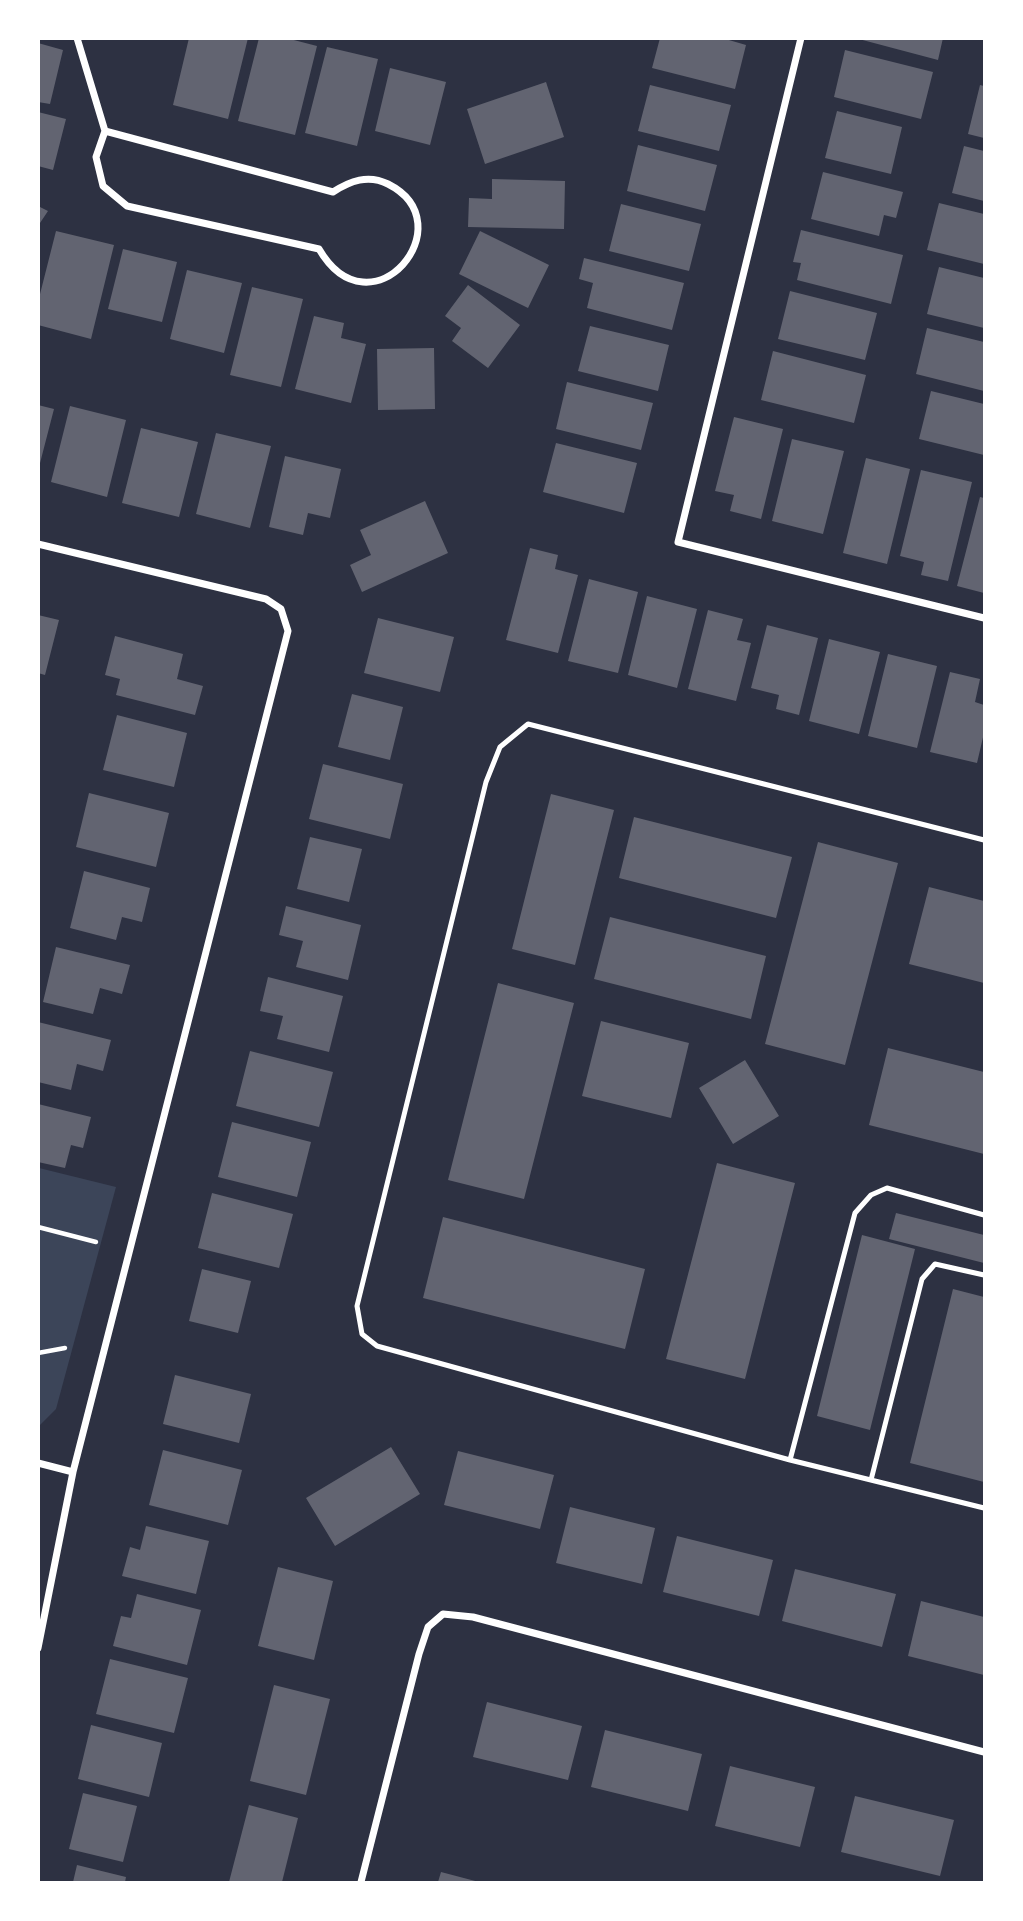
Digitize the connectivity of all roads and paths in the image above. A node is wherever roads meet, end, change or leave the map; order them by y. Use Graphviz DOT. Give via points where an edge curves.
graph roads {
  1 [pos="77,38"];
  2 [pos="801,38"];
  3 [pos="105,131"];
  4 [pos="38,544"];
  5 [pos="985,618"];
  6 [pos="985,840"];
  7 [pos="985,1215"];
  8 [pos="38,1227"];
  9 [pos="96,1242"];
  10 [pos="985,1275"];
  11 [pos="65,1348"];
  12 [pos="38,1353"];
  13 [pos="790,1460"];
  14 [pos="38,1463"];
  15 [pos="73,1472"];
  16 [pos="872,1480"];
  17 [pos="985,1508"];
  18 [pos="38,1648"];
  19 [pos="985,1752"];
  20 [pos="361,1882"];
  1 -- 3 [label="street"];
  2 -- 5 [label="street" via="678,542"];
  3 -- 3 [label="street" via="96,157 103,186 127,206 319,249 327,264 357,281 390,276 414,251 418,234 409,201 381,181 364,179 333,192"];
  4 -- 15 [label="street" via="266,599 281,609 288,631"];
  6 -- 13 [label="lane" via="528,724 500,747 486,782 356,1306 362,1334 377,1346"];
  7 -- 13 [label="lane" via="887,1188 871,1195 855,1213"];
  8 -- 9 [label="path"];
  10 -- 16 [label="lane" via="934,1264 922,1279"];
  11 -- 12 [label="path"];
  13 -- 16 [label="lane"];
  14 -- 15 [label="street"];
  15 -- 18 [label="street"];
  16 -- 17 [label="lane"];
  19 -- 20 [label="street" via="473,1617 443,1614 428,1628 419,1654"];
}
